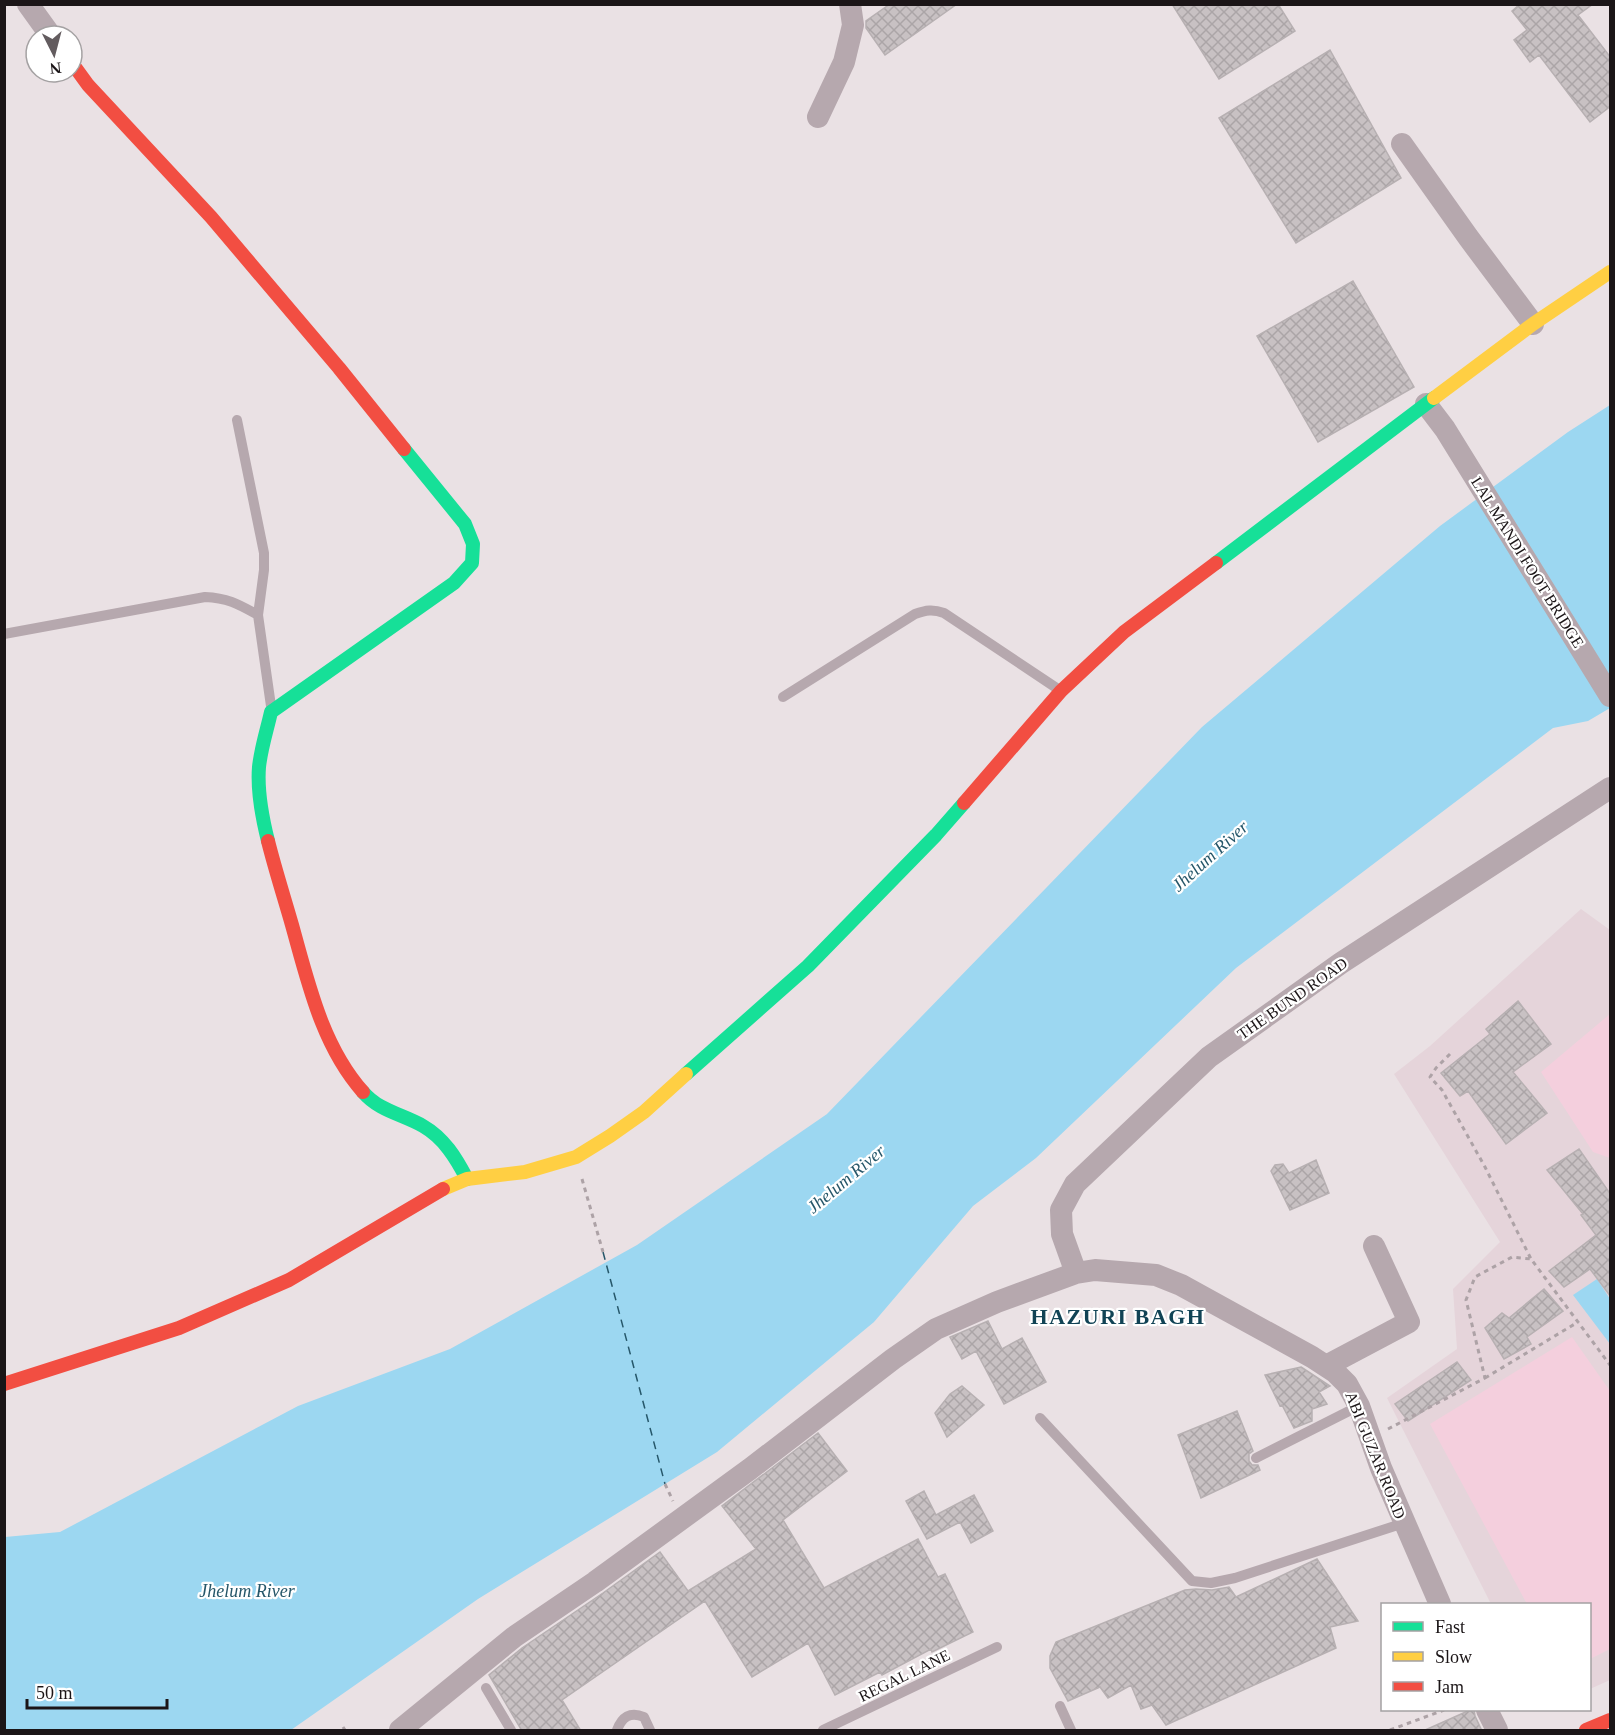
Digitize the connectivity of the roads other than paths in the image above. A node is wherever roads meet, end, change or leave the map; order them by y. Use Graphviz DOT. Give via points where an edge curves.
graph roads {
  1 [pos="28,4"];
  2 [pos="850,4"];
  3 [pos="42,24"];
  4 [pos="84,80"];
  5 [pos="818,117"];
  6 [pos="1402,144"];
  7 [pos="1611,272"];
  8 [pos="1533,324"];
  9 [pos="1426,404"];
  10 [pos="237,420"];
  11 [pos="258,615"];
  12 [pos="4,634"];
  13 [pos="1061,691"];
  14 [pos="1611,696"];
  15 [pos="783,697"];
  16 [pos="271,712"];
  17 [pos="1611,788"];
  18 [pos="467,1179"];
  19 [pos="1374,1246"];
  20 [pos="1076,1273"];
  21 [pos="1326,1366"];
  22 [pos="4,1384"];
  23 [pos="1359,1406"];
  24 [pos="1040,1418"];
  25 [pos="1256,1458"];
  26 [pos="1404,1523"];
  27 [pos="1439,1603"];
  28 [pos="997,1647"];
  29 [pos="486,1688"];
  30 [pos="1060,1707"];
  31 [pos="1487,1711"];
  32 [pos="1611,1720"];
  33 [pos="400,1731"];
  34 [pos="511,1731"];
  35 [pos="617,1731"];
  36 [pos="650,1731"];
  37 [pos="823,1731"];
  38 [pos="1071,1731"];
  39 [pos="1497,1731"];
  40 [pos="1586,1731"];
  1 -- 3 [label="street"];
  2 -- 5 [label="street" via="853,26 844,62"];
  4 -- 16 [label="main road" via="211,217 339,368 465,524 473,544 472,563 454,583"];
  6 -- 8 [label="street"];
  7 -- 8 [label="main road"];
  8 -- 9 [label="main road"];
  9 -- 13 [label="main road" via="1124,632"];
  9 -- 14 [label="street, LAL MANDI FOOT BRIDGE"];
  10 -- 11 [label="lane" via="264,553"];
  11 -- 12 [label="lane" via="236,603 205,597"];
  11 -- 16 [label="lane"];
  13 -- 15 [label="lane" via="944,613 925,610"];
  13 -- 18 [label="main road" via="936,835 808,966 644,1112 576,1157 525,1172"];
  16 -- 18 [label="main road" via="260,762 262,816 328,1035 352,1080 370,1100 440,1138"];
  17 -- 20 [label="street, THE BUND ROAD" via="1341,963 1209,1057 1075,1184 1061,1210 1062,1234"];
  18 -- 22 [label="main road" via="437,1192 289,1280 179,1328"];
  19 -- 21 [label="street" via="1409,1322"];
  20 -- 21 [label="street, ABI GUZAR ROAD" via="1095,1270 1156,1275 1222,1306"];
  20 -- 33 [label="street, ABI GUZAR ROAD" via="936,1329 750,1469 514,1637"];
  21 -- 23 [label="street, ABI GUZAR ROAD" via="1347,1384"];
  23 -- 25 [label="lane"];
  23 -- 26 [label="street, ABI GUZAR ROAD"];
  24 -- 26 [label="lane" via="1192,1581 1211,1583 1234,1578"];
  26 -- 27 [label="street, ABI GUZAR ROAD"];
  28 -- 37 [label="lane, REGAL LANE"];
  29 -- 34 [label="lane"];
  30 -- 38 [label="lane"];
  31 -- 39 [label="street"];
  32 -- 40 [label="main road"];
  35 -- 36 [label="lane" via="625,1718 635,1714 644,1717"];
}
